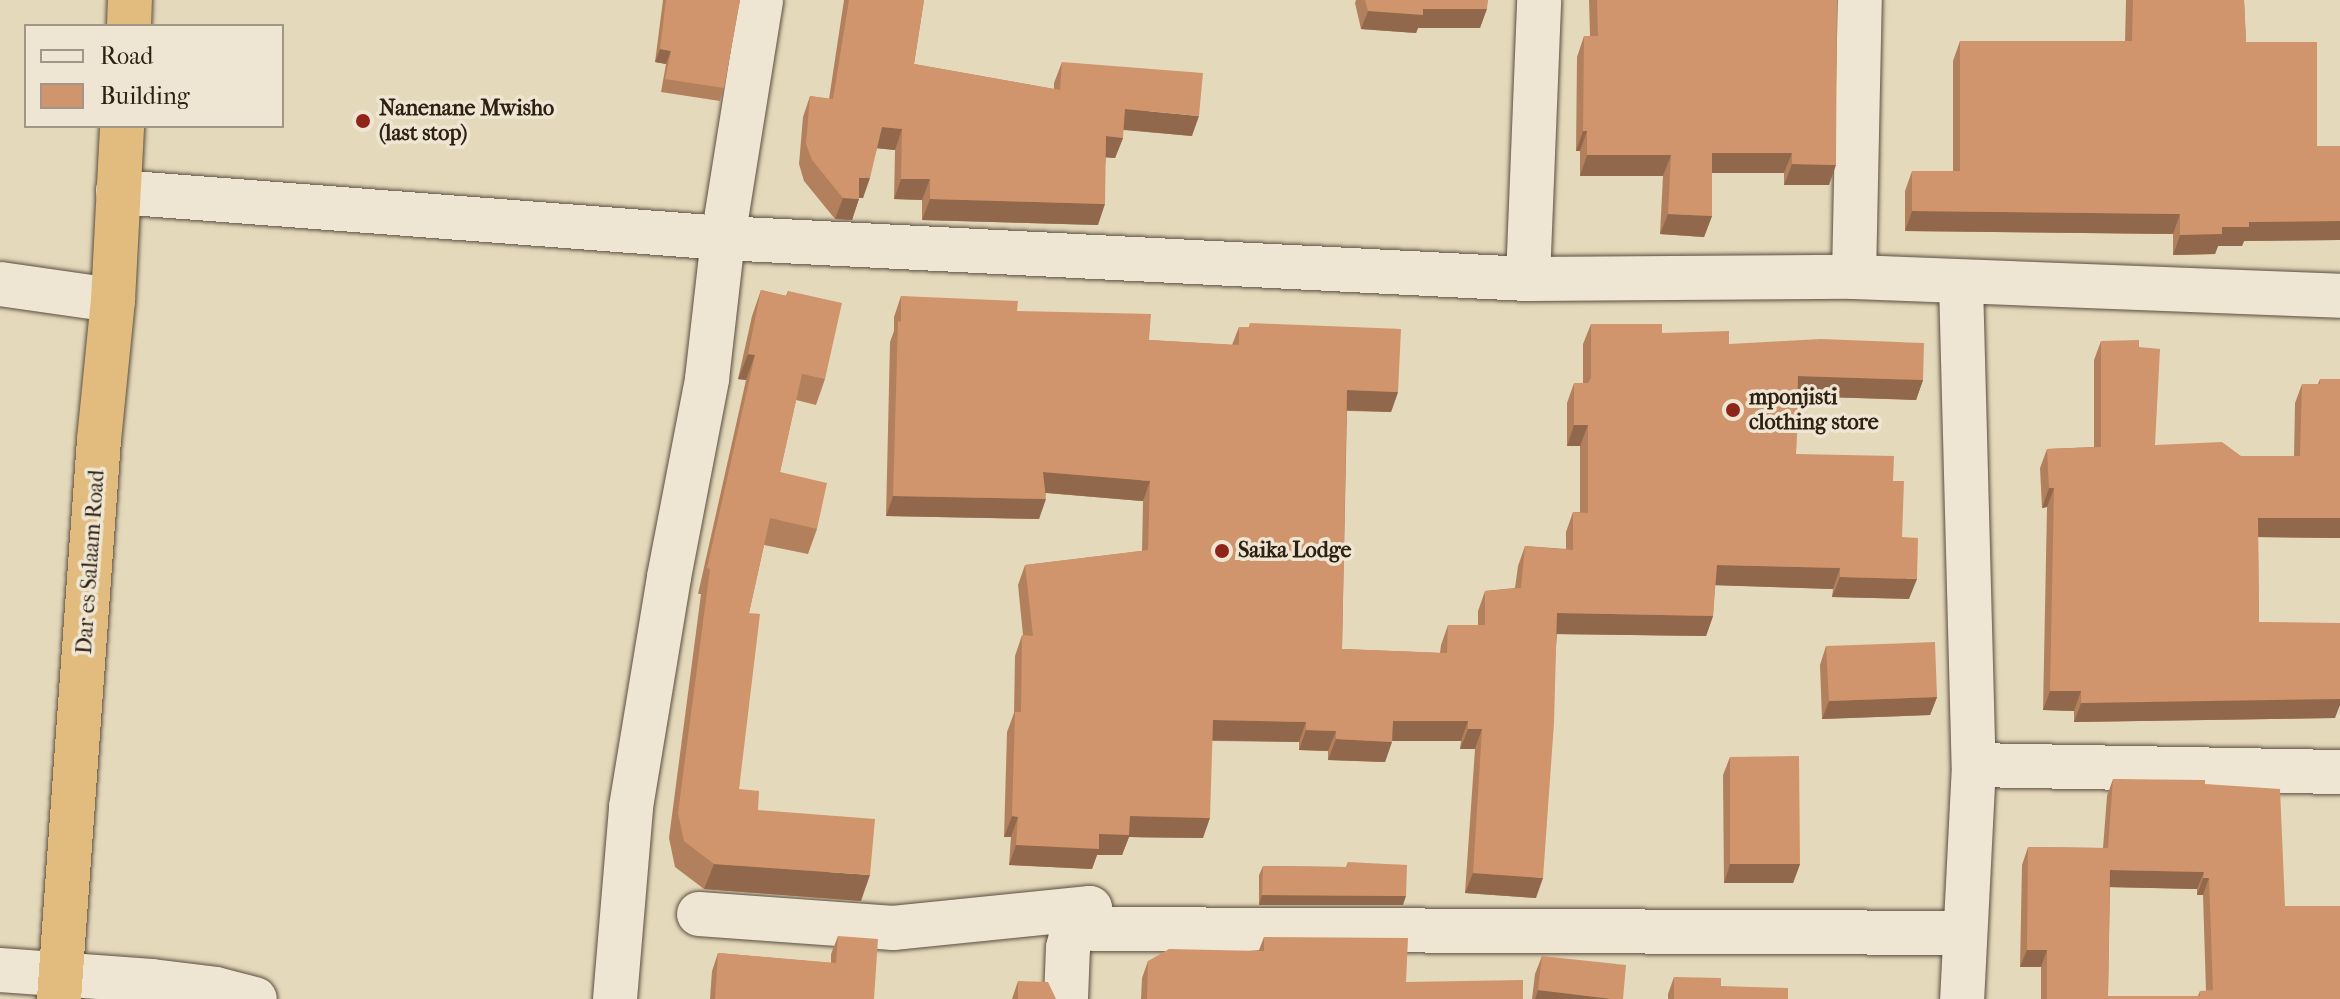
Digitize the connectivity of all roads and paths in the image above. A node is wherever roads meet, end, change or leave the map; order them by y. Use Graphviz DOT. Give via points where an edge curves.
graph roads {
  1 [pos="130,0"];
  2 [pos="761,0"];
  3 [pos="1539,0"];
  4 [pos="1860,0"];
  5 [pos="129,24"];
  6 [pos="122,128"];
  7 [pos="118,192"];
  8 [pos="723,238"];
  9 [pos="1854,277"];
  10 [pos="1528,279"];
  11 [pos="1961,283"];
  12 [pos="0,284"];
  13 [pos="2340,296"];
  14 [pos="113,300"];
  15 [pos="1974,765"];
  16 [pos="2340,772"];
  17 [pos="1077,912"];
  18 [pos="699,914"];
  19 [pos="1963,933"];
  20 [pos="0,970"];
  21 [pos="61,986"];
  22 [pos="255,999"];
  23 [pos="615,999"];
  24 [pos="1066,999"];
  25 [pos="1962,999"];
  1 -- 5 [label="highway"];
  2 -- 8 [label="street"];
  3 -- 10 [label="street"];
  4 -- 9 [label="street"];
  6 -- 7 [label="highway, Dar es Salaam Road"];
  7 -- 8 [label="street"];
  7 -- 14 [label="highway, Dar es Salaam Road"];
  8 -- 10 [label="street"];
  8 -- 23 [label="street" via="707,379 631,807"];
  9 -- 10 [label="street"];
  9 -- 11 [label="street"];
  11 -- 13 [label="street"];
  11 -- 15 [label="street"];
  12 -- 14 [label="street"];
  14 -- 21 [label="highway, Dar es Salaam Road"];
  15 -- 16 [label="street"];
  15 -- 19 [label="street"];
  17 -- 18 [label="street" via="893,928"];
  17 -- 19 [label="street" via="1090,908 1094,929"];
  17 -- 24 [label="street" via="1068,948"];
  19 -- 25 [label="street"];
  20 -- 21 [label="street"];
  21 -- 22 [label="street" via="178,984"];
}
